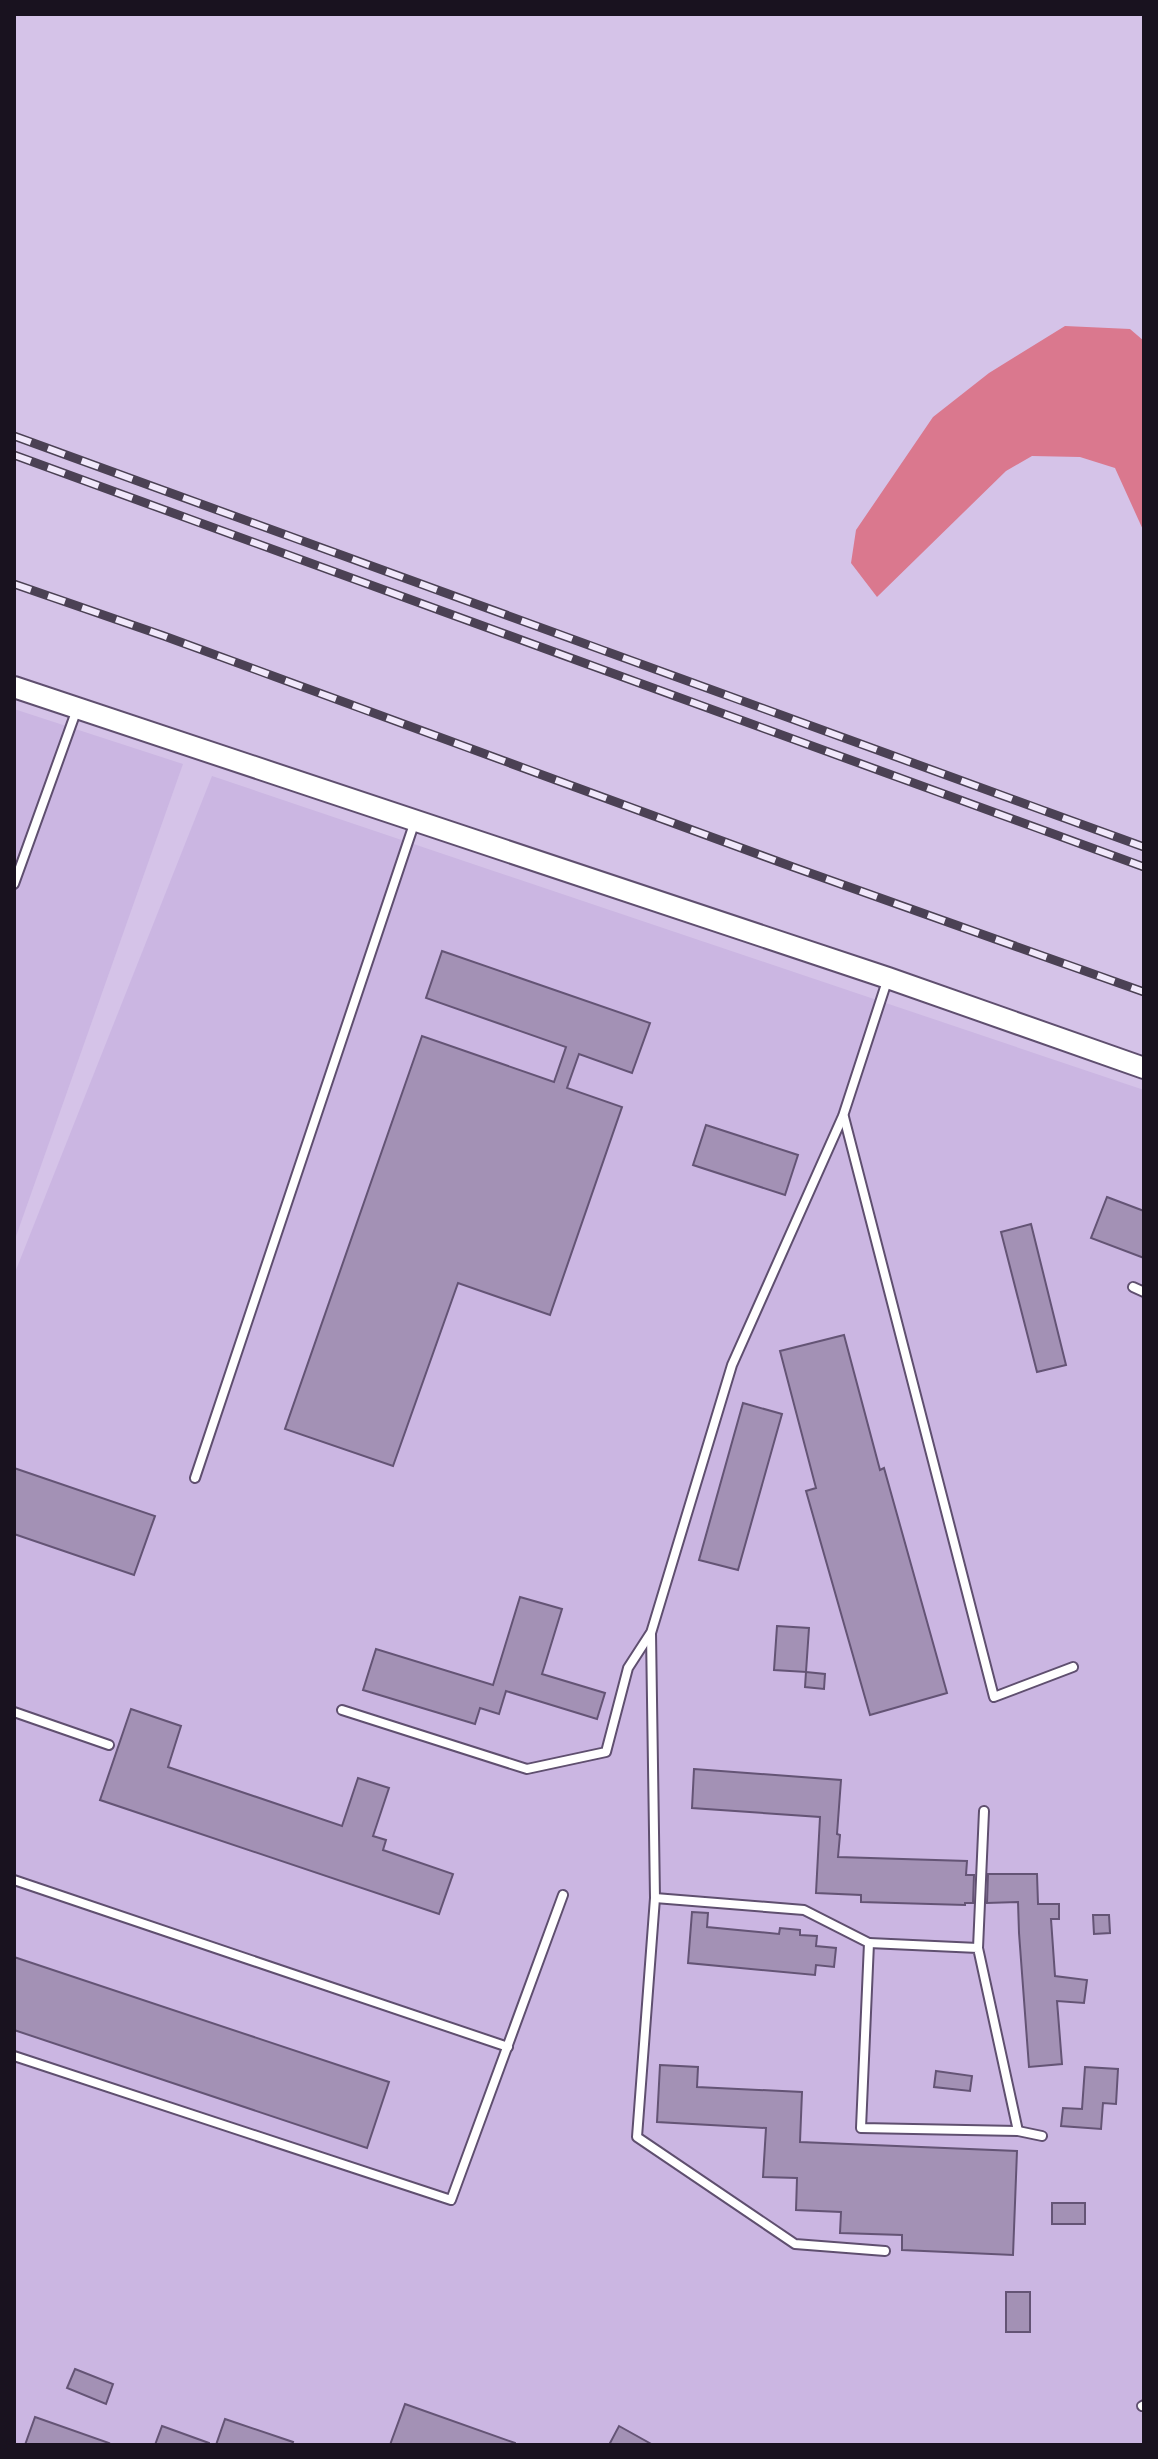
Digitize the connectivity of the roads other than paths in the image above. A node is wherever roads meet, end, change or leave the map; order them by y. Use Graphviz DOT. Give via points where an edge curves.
graph roads {
  1 [pos="14,687"];
  2 [pos="78,708"];
  3 [pos="416,820"];
  4 [pos="14,884"];
  5 [pos="888,978"];
  6 [pos="1144,1068"];
  7 [pos="843,1116"];
  8 [pos="1133,1287"];
  9 [pos="1144,1292"];
  10 [pos="195,1478"];
  11 [pos="651,1633"];
  12 [pos="1073,1667"];
  13 [pos="342,1710"];
  14 [pos="14,1712"];
  15 [pos="109,1745"];
  16 [pos="984,1811"];
  17 [pos="14,1880"];
  18 [pos="563,1895"];
  19 [pos="655,1898"];
  20 [pos="869,1943"];
  21 [pos="978,1948"];
  22 [pos="508,2047"];
  23 [pos="14,2056"];
  24 [pos="1018,2131"];
  25 [pos="1042,2136"];
  26 [pos="885,2251"];
  1 -- 2 [label="street"];
  2 -- 3 [label="street"];
  2 -- 4 [label="lane"];
  3 -- 5 [label="street"];
  3 -- 10 [label="lane"];
  5 -- 6 [label="street"];
  5 -- 7 [label="lane"];
  7 -- 11 [label="lane" via="732,1365"];
  7 -- 12 [label="lane" via="994,1697"];
  8 -- 9 [label="lane"];
  11 -- 13 [label="lane" via="628,1668 606,1752 527,1769"];
  11 -- 19 [label="lane"];
  14 -- 15 [label="lane"];
  16 -- 21 [label="lane"];
  17 -- 22 [label="lane"];
  18 -- 22 [label="lane"];
  19 -- 20 [label="lane" via="804,1910"];
  19 -- 26 [label="lane" via="637,2137 795,2244"];
  20 -- 21 [label="lane"];
  20 -- 24 [label="lane" via="861,2128"];
  21 -- 24 [label="lane"];
  22 -- 23 [label="lane" via="451,2200"];
  24 -- 25 [label="lane"];
}
